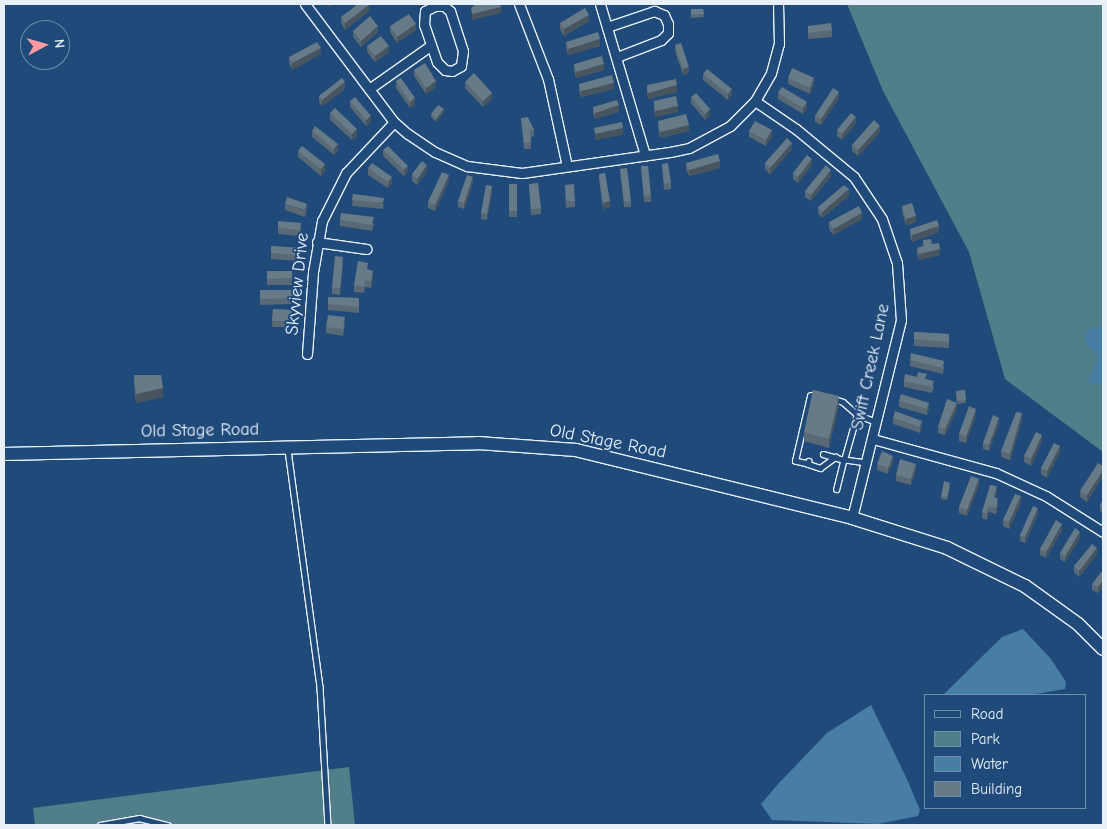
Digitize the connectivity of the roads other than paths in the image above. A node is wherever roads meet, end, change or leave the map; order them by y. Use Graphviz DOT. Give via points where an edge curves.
graph roads {
  1 [pos="305,4"];
  2 [pos="519,4"];
  3 [pos="600,4"];
  4 [pos="778,4"];
  5 [pos="608,27"];
  6 [pos="430,46"];
  7 [pos="617,57"];
  8 [pos="369,89"];
  9 [pos="755,101"];
  10 [pos="394,122"];
  11 [pos="645,155"];
  12 [pos="567,166"];
  13 [pos="317,242"];
  14 [pos="367,249"];
  15 [pos="307,354"];
  16 [pos="824,396"];
  17 [pos="830,398"];
  18 [pos="856,414"];
  19 [pos="878,422"];
  20 [pos="873,439"];
  21 [pos="287,446"];
  22 [pos="4,454"];
  23 [pos="823,454"];
  24 [pos="835,457"];
  25 [pos="844,460"];
  26 [pos="866,464"];
  27 [pos="837,489"];
  28 [pos="852,518"];
  29 [pos="1103,532"];
  30 [pos="1103,649"];
  31 [pos="100,825"];
  32 [pos="168,825"];
  33 [pos="328,825"];
  1 -- 8 [label="street"];
  2 -- 12 [label="street" via="548,79"];
  3 -- 5 [label="street"];
  4 -- 9 [label="street" via="780,23 776,59"];
  5 -- 7 [label="street"];
  5 -- 7 [label="street" via="654,11 664,15 668,24 668,33 662,40"];
  6 -- 6 [label="street" via="424,14 435,6 444,6 450,11 463,51 461,66 452,71 445,70"];
  6 -- 8 [label="street"];
  7 -- 11 [label="street"];
  8 -- 10 [label="street"];
  9 -- 11 [label="street" via="730,126 711,138 689,148"];
  9 -- 19 [label="street, Swift Creek Lane" via="844,166 874,204 891,242 901,286 901,320"];
  10 -- 12 [label="street" via="420,144 467,166 513,173"];
  10 -- 13 [label="street, Skyview Drive" via="346,173 322,221"];
  11 -- 12 [label="street"];
  13 -- 14 [label="street"];
  13 -- 15 [label="street, Skyview Drive"];
  16 -- 24 [label="lane" via="810,396 795,461 808,462 820,468"];
  17 -- 18 [label="lane" via="843,402"];
  18 -- 19 [label="lane"];
  18 -- 25 [label="lane"];
  19 -- 20 [label="street, Swift Creek Lane"];
  20 -- 26 [label="street, Swift Creek Lane"];
  20 -- 29 [label="street" via="996,473 1046,496"];
  21 -- 22 [label="main road, Old Stage Road"];
  21 -- 28 [label="main road, Old Stage Road" via="478,443 576,450"];
  21 -- 33 [label="lane" via="320,687"];
  23 -- 24 [label="lane"];
  24 -- 25 [label="lane"];
  25 -- 26 [label="lane"];
  25 -- 27 [label="lane"];
  26 -- 28 [label="street, Swift Creek Lane"];
  28 -- 30 [label="main road, Old Stage Road" via="947,548 1000,572 1051,603"];
  31 -- 32 [label="lane" via="139,818"];
}
